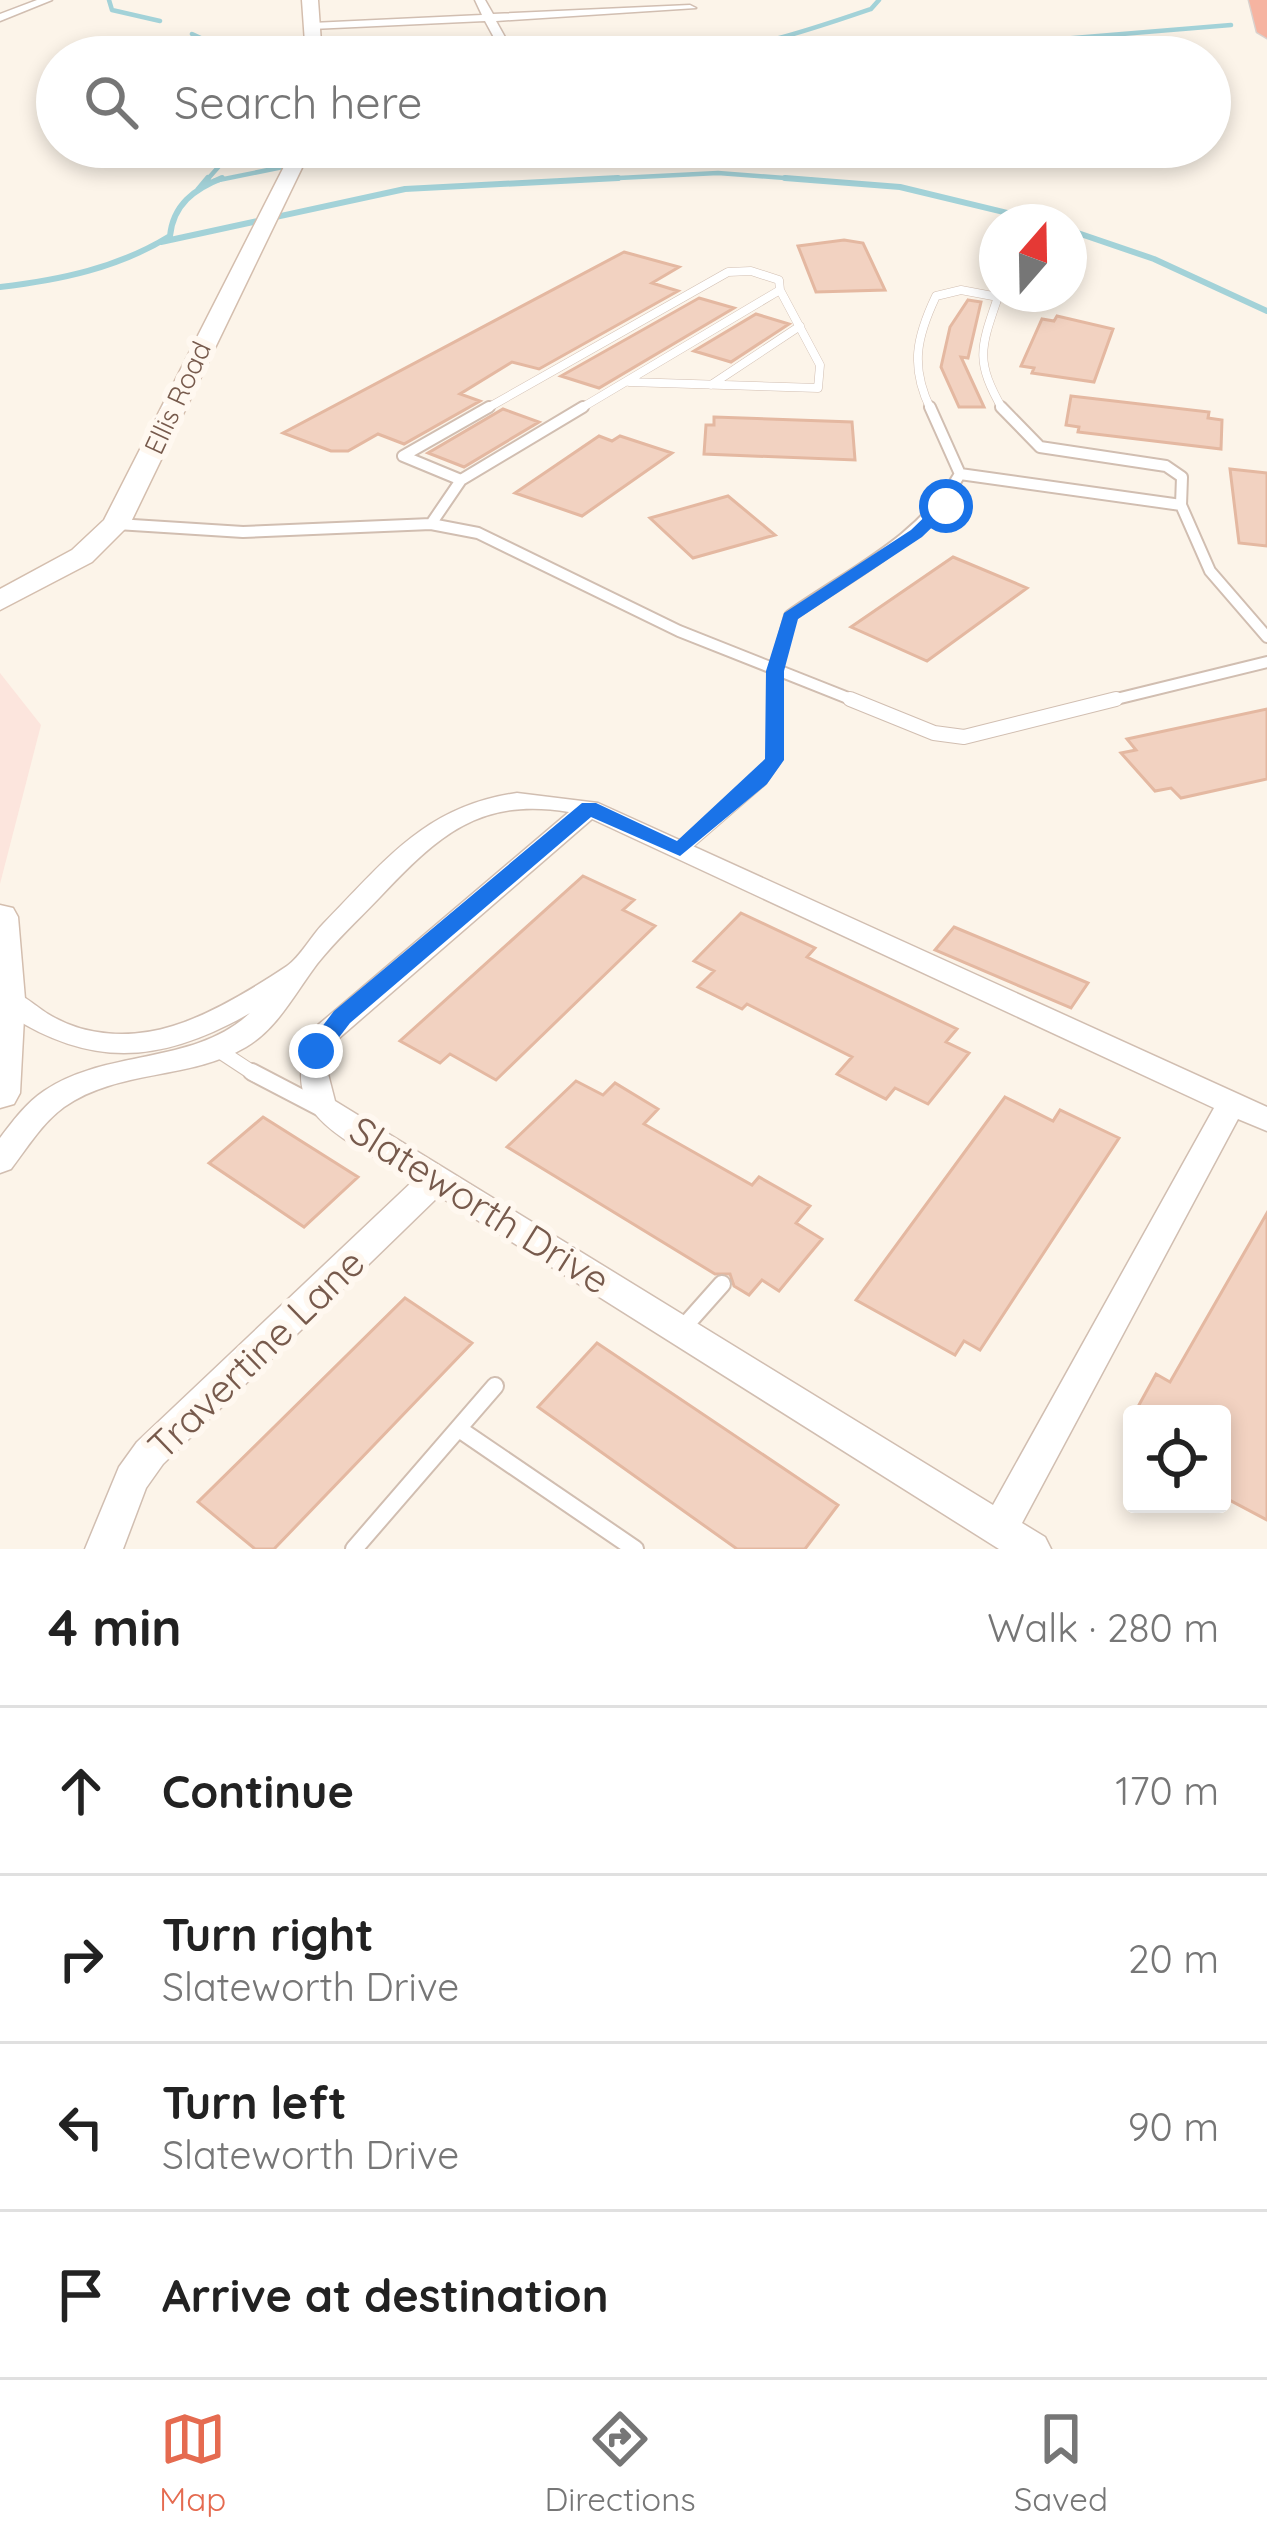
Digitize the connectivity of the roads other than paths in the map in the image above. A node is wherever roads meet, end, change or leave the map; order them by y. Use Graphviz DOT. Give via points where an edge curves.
graph roads {
  1 [pos="47,0"];
  2 [pos="310,0"];
  3 [pos="480,0"];
  4 [pos="1259,0"];
  5 [pos="0,3"];
  6 [pos="30,6"];
  7 [pos="690,8"];
  8 [pos="0,17"];
  9 [pos="485,18"];
  10 [pos="312,26"];
  11 [pos="1267,32"];
  12 [pos="313,36"];
  13 [pos="497,36"];
  14 [pos="293,168"];
  15 [pos="780,290"];
  16 [pos="800,326"];
  17 [pos="625,382"];
  18 [pos="711,386"];
  19 [pos="961,474"];
  20 [pos="461,480"];
  21 [pos="1181,505"];
  22 [pos="116,524"];
  23 [pos="431,524"];
  24 [pos="0,601"];
  25 [pos="1267,637"];
  26 [pos="1267,662"];
  27 [pos="775,671"];
  28 [pos="589,808"];
  29 [pos="680,850"];
  30 [pos="0,917"];
  31 [pos="304,963"];
  32 [pos="7,999"];
  33 [pos="218,1050"];
  34 [pos="0,1093"];
  35 [pos="1232,1103"];
  36 [pos="324,1109"];
  37 [pos="1267,1120"];
  38 [pos="0,1161"];
  39 [pos="436,1178"];
  40 [pos="722,1284"];
  41 [pos="681,1330"];
  42 [pos="496,1386"];
  43 [pos="459,1429"];
  44 [pos="1000,1528"];
  45 [pos="362,1546"];
  46 [pos="104,1549"];
  47 [pos="635,1549"];
  48 [pos="1032,1549"];
  1 -- 6 [label="street"];
  2 -- 10 [label="main road"];
  3 -- 9 [label="street"];
  4 -- 11 [label="highway"];
  5 -- 6 [label="street"];
  6 -- 8 [label="street"];
  7 -- 9 [label="street"];
  9 -- 10 [label="street"];
  9 -- 13 [label="street"];
  10 -- 12 [label="main road"];
  14 -- 22 [label="main road, Ellis Road"];
  15 -- 16 [label="lane"];
  15 -- 17 [label="lane"];
  15 -- 20 [label="lane" via="766,273 728,272 403,457"];
  16 -- 18 [label="lane"];
  16 -- 18 [label="lane" via="820,365 818,388"];
  17 -- 18 [label="lane"];
  17 -- 20 [label="lane"];
  19 -- 21 [label="lane"];
  19 -- 21 [label="lane" via="911,360 917,328 936,296 961,290 998,298 981,346 982,373 1008,420 1040,447 1166,466 1182,477"];
  19 -- 27 [label="lane" via="946,506 916,533 790,616"];
  20 -- 23 [label="lane"];
  21 -- 25 [label="lane" via="1210,571"];
  22 -- 23 [label="lane" via="243,532"];
  22 -- 24 [label="main road, Ellis Road" via="82,556"];
  23 -- 27 [label="lane" via="478,533"];
  26 -- 27 [label="lane" via="964,737 899,722"];
  27 -- 29 [label="lane" via="774,760"];
  28 -- 29 [label="street"];
  28 -- 31 [label="street" via="548,799 506,802 472,808 427,831"];
  28 -- 36 [label="street, Slateworth Drive" via="328,1032 311,1070"];
  29 -- 35 [label="street"];
  30 -- 32 [label="main road"];
  31 -- 32 [label="street" via="224,1017 149,1041 73,1041"];
  31 -- 33 [label="street" via="264,1017"];
  32 -- 34 [label="main road"];
  33 -- 36 [label="lane"];
  33 -- 38 [label="street" via="67,1090 35,1115"];
  35 -- 37 [label="street"];
  35 -- 44 [label="street"];
  36 -- 39 [label="street, Slateworth Drive"];
  39 -- 41 [label="street, Slateworth Drive"];
  39 -- 46 [label="street, Travertine Lane" via="149,1453"];
  40 -- 41 [label="lane"];
  41 -- 44 [label="street, Slateworth Drive"];
  42 -- 43 [label="lane"];
  43 -- 45 [label="lane"];
  43 -- 47 [label="lane"];
  44 -- 48 [label="street, Slateworth Drive"];
}
